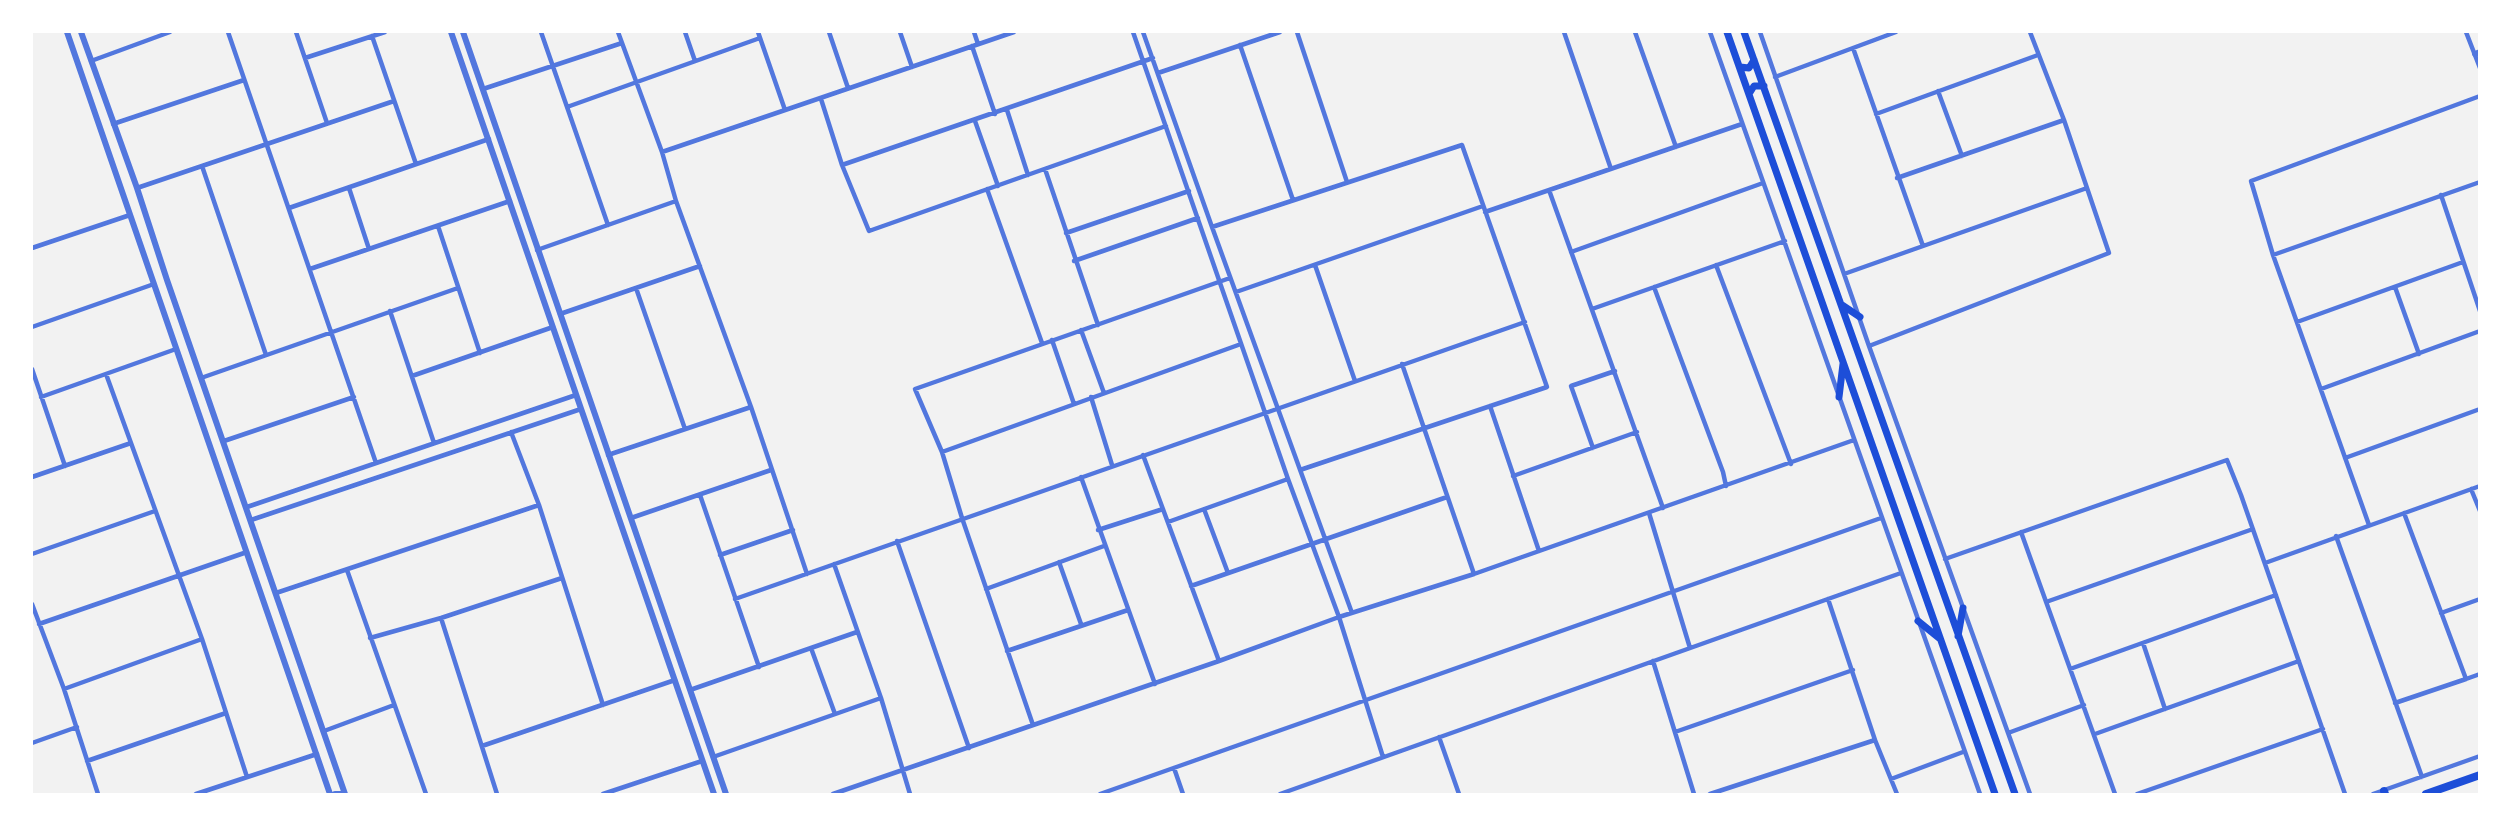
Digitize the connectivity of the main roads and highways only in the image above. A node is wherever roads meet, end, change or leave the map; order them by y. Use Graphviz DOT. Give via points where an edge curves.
graph roads {
  1 [pos="1727,32"];
  2 [pos="1744,32"];
  3 [pos="1754,60"];
  4 [pos="1740,67"];
  5 [pos="1764,86"];
  6 [pos="1749,94"];
  7 [pos="1841,304"];
  8 [pos="1860,317"];
  9 [pos="1843,361"];
  10 [pos="1839,397"];
  11 [pos="1963,608"];
  12 [pos="1918,621"];
  13 [pos="1940,639"];
  14 [pos="1958,639"];
  15 [pos="2480,776"];
  16 [pos="1995,795"];
  17 [pos="2015,795"];
  18 [pos="2426,795"];
  1 -- 4 [label="main road"];
  2 -- 3 [label="main road"];
  3 -- 4 [label="main road" via="1749,68"];
  3 -- 5 [label="main road"];
  4 -- 6 [label="main road"];
  5 -- 6 [label="main road" via="1754,86"];
  5 -- 7 [label="main road"];
  6 -- 9 [label="main road"];
  7 -- 8 [label="main road"];
  7 -- 14 [label="main road"];
  9 -- 10 [label="main road"];
  9 -- 13 [label="main road"];
  11 -- 14 [label="main road"];
  12 -- 13 [label="main road"];
  13 -- 16 [label="main road"];
  14 -- 17 [label="main road"];
  15 -- 18 [label="main road"];
}
